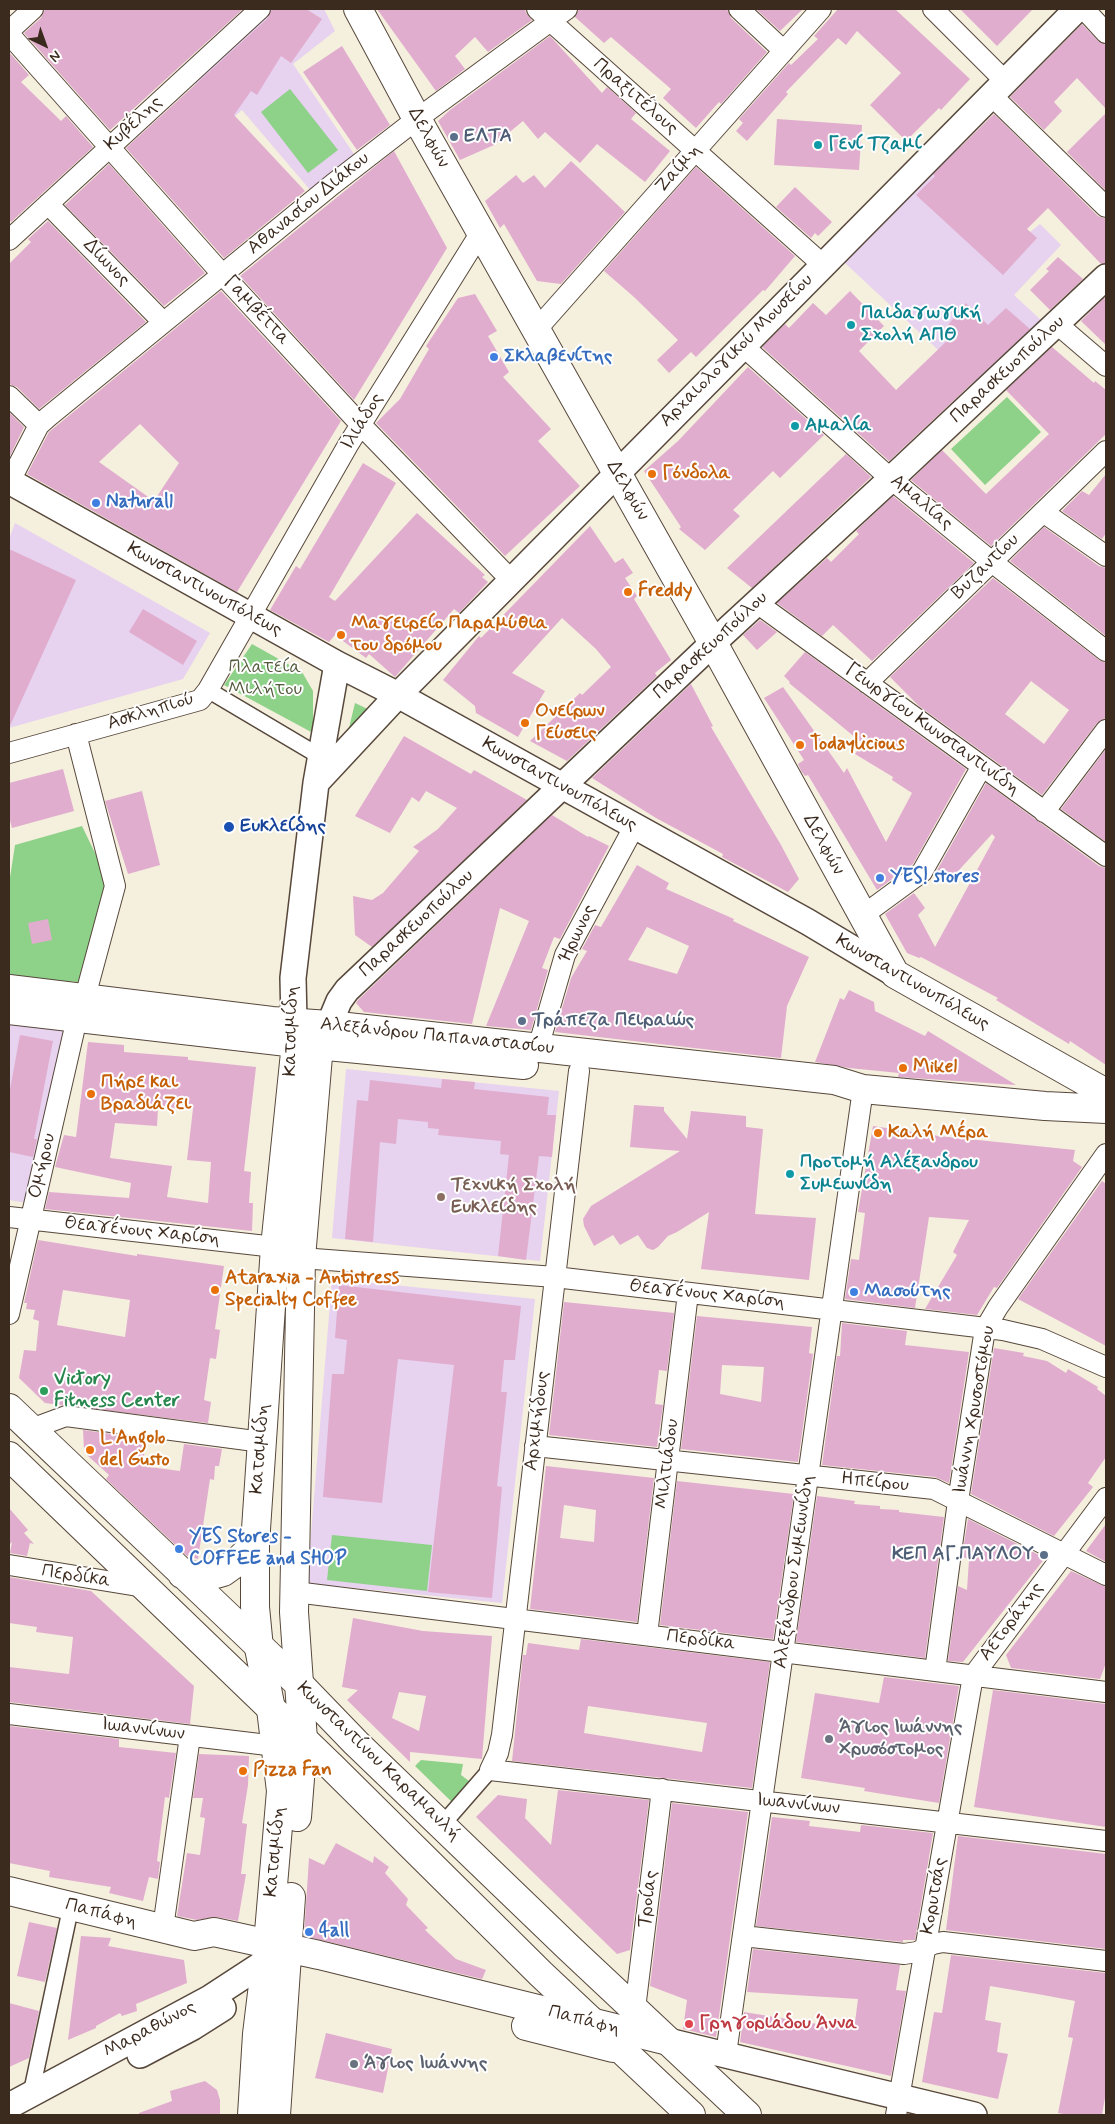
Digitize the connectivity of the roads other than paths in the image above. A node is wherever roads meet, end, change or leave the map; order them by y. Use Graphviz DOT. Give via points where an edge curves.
graph roads {
  1 [pos="33,9"];
  2 [pos="260,9"];
  3 [pos="358,9"];
  4 [pos="567,9"];
  5 [pos="739,9"];
  6 [pos="821,9"];
  7 [pos="934,9"];
  8 [pos="1077,9"];
  9 [pos="1084,9"];
  10 [pos="543,15"];
  11 [pos="9,33"];
  12 [pos="1106,33"];
  13 [pos="784,51"];
  14 [pos="998,88"];
  15 [pos="417,119"];
  16 [pos="110,147"];
  17 [pos="695,150"];
  18 [pos="48,204"];
  19 [pos="1106,206"];
  20 [pos="481,232"];
  21 [pos="9,240"];
  22 [pos="823,265"];
  23 [pos="222,274"];
  24 [pos="1106,277"];
  25 [pos="164,322"];
  26 [pos="1057,324"];
  27 [pos="536,330"];
  28 [pos="743,346"];
  29 [pos="1106,366"];
  30 [pos="9,396"];
  31 [pos="39,425"];
  32 [pos="361,425"];
  33 [pos="1106,451"];
  34 [pos="616,473"];
  35 [pos="892,479"];
  36 [pos="9,482"];
  37 [pos="1042,512"];
  38 [pos="1106,556"];
  39 [pos="992,562"];
  40 [pos="511,580"];
  41 [pos="757,603"];
  42 [pos="250,615"];
  43 [pos="713,643"];
  44 [pos="1106,651"];
  45 [pos="337,664"];
  46 [pos="866,682"];
  47 [pos="208,690"];
  48 [pos="398,695"];
  49 [pos="1106,730"];
  50 [pos="76,734"];
  51 [pos="9,753"];
  52 [pos="321,757"];
  53 [pos="982,766"];
  54 [pos="316,783"];
  55 [pos="561,787"];
  56 [pos="1044,812"];
  57 [pos="634,827"];
  58 [pos="1106,856"];
  59 [pos="862,916"];
  60 [pos="895,974"];
  61 [pos="9,989"];
  62 [pos="81,1007"];
  63 [pos="9,1010"];
  64 [pos="310,1033"];
  65 [pos="538,1048"];
  66 [pos="579,1071"];
  67 [pos="863,1089"];
  68 [pos="1106,1093"];
  69 [pos="1106,1109"];
  70 [pos="1106,1154"];
  71 [pos="9,1217"];
  72 [pos="31,1220"];
  73 [pos="274,1247"];
  74 [pos="301,1258"];
  75 [pos="555,1277"];
  76 [pos="688,1293"];
  77 [pos="832,1309"];
  78 [pos="9,1314"];
  79 [pos="985,1329"];
  80 [pos="1106,1367"];
  81 [pos="9,1408"];
  82 [pos="31,1429"];
  83 [pos="262,1442"];
  84 [pos="535,1446"];
  85 [pos="9,1456"];
  86 [pos="668,1459"];
  87 [pos="809,1475"];
  88 [pos="1106,1498"];
  89 [pos="958,1501"];
  90 [pos="256,1544"];
  91 [pos="1064,1553"];
  92 [pos="9,1565"];
  93 [pos="182,1574"];
  94 [pos="1106,1575"];
  95 [pos="144,1587"];
  96 [pos="295,1592"];
  97 [pos="515,1620"];
  98 [pos="647,1635"];
  99 [pos="259,1648"];
  100 [pos="784,1652"];
  101 [pos="935,1671"];
  102 [pos="973,1676"];
  103 [pos="300,1685"];
  104 [pos="1106,1692"];
  105 [pos="271,1709"];
  106 [pos="9,1714"];
  107 [pos="190,1736"];
  108 [pos="303,1740"];
  109 [pos="276,1746"];
  110 [pos="490,1770"];
  111 [pos="662,1790"];
  112 [pos="762,1801"];
  113 [pos="948,1821"];
  114 [pos="442,1825"];
  115 [pos="1106,1841"];
  116 [pos="9,1891"];
  117 [pos="72,1906"];
  118 [pos="163,1928"];
  119 [pos="743,1936"];
  120 [pos="925,1949"];
  121 [pos="274,1959"];
  122 [pos="1106,1961"];
  123 [pos="635,2009"];
  124 [pos="594,2024"];
  125 [pos="668,2040"];
  126 [pos="621,2050"];
  127 [pos="726,2054"];
  128 [pos="18,2103"];
  129 [pos="898,2106"];
  130 [pos="252,2115"];
  131 [pos="276,2115"];
  132 [pos="690,2115"];
  133 [pos="748,2115"];
  134 [pos="974,2115"];
  1 -- 11 [label="street"];
  2 -- 16 [label="street, Κυβέλης"];
  3 -- 15 [label="main road, Δελφών"];
  4 -- 10 [label="street, Αθανασίου Διάκου"];
  5 -- 13 [label="street"];
  6 -- 13 [label="street, Ζαίμη"];
  7 -- 14 [label="street"];
  8 -- 14 [label="street, Αρχαιολογικού Μουσείου"];
  9 -- 12 [label="street"];
  10 -- 15 [label="street, Αθανασίου Διάκου"];
  10 -- 17 [label="street, Πραξιτέλους"];
  11 -- 16 [label="street, Γαμβέττα"];
  13 -- 17 [label="street, Ζαίμη"];
  14 -- 19 [label="street"];
  14 -- 22 [label="street, Αρχαιολογικού Μουσείου"];
  15 -- 20 [label="main road, Δελφών"];
  15 -- 23 [label="street, Αθανασίου Διάκου"];
  16 -- 18 [label="street, Κυβέλης"];
  16 -- 23 [label="street, Γαμβέττα"];
  17 -- 22 [label="street, Πραξιτέλους"];
  17 -- 27 [label="street, Ζαίμη"];
  18 -- 21 [label="street, Κυβέλης"];
  18 -- 25 [label="street, Δίωνος"];
  20 -- 27 [label="main road, Δελφών"];
  20 -- 32 [label="street, Ιλιάδος"];
  22 -- 28 [label="street, Αρχαιολογικού Μουσείου"];
  23 -- 25 [label="street, Αθανασίου Διάκου"];
  23 -- 32 [label="street, Γαμβέττα"];
  24 -- 26 [label="street, Παρασκευοπούλου"];
  25 -- 31 [label="street, Αθανασίου Διάκου"];
  26 -- 29 [label="street"];
  26 -- 35 [label="street, Παρασκευοπούλου"];
  27 -- 34 [label="main road, Δελφών"];
  28 -- 34 [label="street, Αρχαιολογικού Μουσείου"];
  28 -- 35 [label="street, Αμαλίας"];
  30 -- 31 [label="street"];
  31 -- 36 [label="street, Αθανασίου Διάκου"];
  32 -- 40 [label="street, Γαμβέττα"];
  32 -- 42 [label="street, Ιλιάδος"];
  33 -- 37 [label="street, Βυζαντίου"];
  34 -- 40 [label="street, Αρχαιολογικού Μουσείου"];
  34 -- 43 [label="main road, Δελφών"];
  35 -- 39 [label="street, Αμαλίας"];
  35 -- 41 [label="street, Παρασκευοπούλου"];
  36 -- 42 [label="street, Κωνσταντινουπόλεως"];
  37 -- 38 [label="street"];
  37 -- 39 [label="street, Βυζαντίου"];
  39 -- 44 [label="street, Αμαλίας"];
  39 -- 46 [label="street, Βυζαντίου"];
  40 -- 48 [label="street, Αρχαιολογικού Μουσείου"];
  41 -- 43 [label="street, Παρασκευοπούλου"];
  41 -- 46 [label="street, Γεωργίου Κωνσταντινίδη"];
  42 -- 45 [label="street, Κωνσταντινουπόλεως"];
  42 -- 47 [label="street, Ασκληπιού"];
  43 -- 55 [label="street, Παρασκευοπούλου"];
  43 -- 59 [label="main road, Δελφών"];
  45 -- 48 [label="street, Κωνσταντινουπόλεως"];
  45 -- 52 [label="street, Κατσιμίδη"];
  46 -- 53 [label="street, Γεωργίου Κωνσταντινίδη"];
  47 -- 50 [label="street, Ασκληπιού" via="200,700"];
  47 -- 52 [label="street"];
  48 -- 54 [label="street"];
  48 -- 55 [label="street, Κωνσταντινουπόλεως"];
  49 -- 56 [label="street"];
  50 -- 51 [label="street, Ασκληπιού"];
  50 -- 62 [label="street, Ομήρου" via="115,886"];
  52 -- 54 [label="street, Κατσιμίδη"];
  53 -- 56 [label="street, Γεωργίου Κωνσταντινίδη"];
  53 -- 59 [label="street" via="922,872"];
  54 -- 64 [label="street, Κατσιμίδη" via="293,978"];
  55 -- 57 [label="street, Κωνσταντινουπόλεως"];
  55 -- 64 [label="street, Παρασκευοπούλου" via="344,993"];
  56 -- 58 [label="street, Γεωργίου Κωνσταντινίδη"];
  57 -- 60 [label="street, Κωνσταντινουπόλεως" via="808,922"];
  57 -- 65 [label="street, Ήρωνος" via="565,955"];
  59 -- 60 [label="main road, Δελφών"];
  60 -- 68 [label="main road, Κωνσταντινουπόλεως"];
  61 -- 62 [label="main road, Αλεξάνδρου Παπαναστασίου"];
  62 -- 63 [label="main road, Αλεξάνδρου Παπαναστασίου"];
  62 -- 64 [label="main road, Αλεξάνδρου Παπαναστασίου" via="272,1021"];
  62 -- 72 [label="street, Ομήρου"];
  64 -- 65 [label="main road, Αλεξάνδρου Παπαναστασίου"];
  64 -- 66 [label="main road, Αλεξάνδρου Παπαναστασίου"];
  64 -- 73 [label="main road, Κατσιμίδη"];
  64 -- 74 [label="main road, Κατσιμίδη"];
  65 -- 67 [label="main road, Αλεξάνδρου Παπαναστασίου" via="834,1080"];
  66 -- 67 [label="main road, Αλεξάνδρου Παπαναστασίου" via="832,1097"];
  66 -- 75 [label="street, Αρχιμήδους"];
  67 -- 69 [label="main road, Αλεξάνδρου Παπαναστασίου"];
  67 -- 77 [label="street, Αλεξάνδρου Συμεωνίδη"];
  70 -- 79 [label="street, Ιωάννη Χρυσοστόμου"];
  71 -- 72 [label="street, Θεαγένους Χαρίση"];
  72 -- 73 [label="street, Θεαγένους Χαρίση"];
  72 -- 78 [label="street, Ομήρου"];
  73 -- 83 [label="main road, Κατσιμίδη"];
  74 -- 75 [label="street, Θεαγένους Χαρίση"];
  74 -- 96 [label="main road, Κατσιμίδη"];
  75 -- 76 [label="street, Θεαγένους Χαρίση"];
  75 -- 84 [label="street, Αρχιμήδους"];
  76 -- 77 [label="street, Θεαγένους Χαρίση"];
  76 -- 86 [label="street, Μιλτιάδου"];
  77 -- 79 [label="street, Θεαγένους Χαρίση"];
  77 -- 87 [label="street, Αλεξάνδρου Συμεωνίδη"];
  79 -- 80 [label="street, Θεαγένους Χαρίση" via="1042,1339"];
  79 -- 89 [label="street, Ιωάννη Χρυσοστόμου"];
  81 -- 82 [label="main road, Κωνσταντίνου Καραμανλή"];
  82 -- 83 [label="street" via="66,1416"];
  82 -- 93 [label="main road, Κωνσταντίνου Καραμανλή"];
  83 -- 90 [label="main road, Κατσιμίδη"];
  84 -- 86 [label="street, Ηπείρου"];
  84 -- 97 [label="street, Αρχιμήδους"];
  85 -- 95 [label="main road, Κωνσταντίνου Καραμανλή"];
  86 -- 87 [label="street, Ηπείρου"];
  86 -- 98 [label="street, Μιλτιάδου"];
  87 -- 89 [label="street, Ηπείρου" via="934,1489"];
  87 -- 100 [label="street, Αλεξάνδρου Συμεωνίδη"];
  88 -- 91 [label="street, Αετοράχης"];
  89 -- 91 [label="street, Ηπείρου"];
  89 -- 101 [label="street, Ιωάννη Χρυσοστόμου"];
  90 -- 93 [label="main road" via="223,1572 205,1577"];
  90 -- 99 [label="main road, Κατσιμίδη" via="255,1607"];
  91 -- 94 [label="street, Ηπείρου"];
  91 -- 102 [label="street, Αετοράχης"];
  92 -- 95 [label="street, Περδίκα"];
  93 -- 99 [label="main road, Κωνσταντίνου Καραμανλή"];
  95 -- 105 [label="main road, Κωνσταντίνου Καραμανλή"];
  96 -- 97 [label="street, Περδίκα"];
  96 -- 103 [label="main road, Κατσιμίδη"];
  97 -- 98 [label="street, Περδίκα"];
  97 -- 110 [label="street, Αρχιμήδους" via="502,1735"];
  98 -- 100 [label="street, Περδίκα"];
  99 -- 103 [label="main road, Κωνσταντίνου Καραμανλή"];
  99 -- 105 [label="main road, Κατσιμίδη"];
  100 -- 101 [label="street, Περδίκα"];
  100 -- 112 [label="street, Αλεξάνδρου Συμεωνίδη"];
  101 -- 102 [label="street, Περδίκα"];
  102 -- 104 [label="street, Περδίκα"];
  102 -- 113 [label="street, Κορυτσάς"];
  103 -- 108 [label="main road, Κατσιμίδη"];
  103 -- 114 [label="main road, Κωνσταντίνου Καραμανλή"];
  105 -- 108 [label="main road, Κωνσταντίνου Καραμανλή"];
  105 -- 109 [label="main road, Κατσιμίδη"];
  106 -- 107 [label="street, Ιωαννίνων"];
  107 -- 109 [label="street, Ιωαννίνων"];
  107 -- 118 [label="street"];
  108 -- 121 [label="main road, Κατσιμίδη"];
  108 -- 124 [label="main road, Κωνσταντίνου Καραμανλή"];
  109 -- 121 [label="main road, Κατσιμίδη" via="281,1791"];
  110 -- 111 [label="street, Ιωαννίνων"];
  110 -- 114 [label="street"];
  111 -- 112 [label="street, Ιωαννίνων"];
  111 -- 123 [label="street, Τροίας"];
  112 -- 113 [label="street, Ιωαννίνων"];
  112 -- 119 [label="street, Αλεξάνδρου Συμεωνίδη"];
  113 -- 115 [label="street, Ιωαννίνων"];
  113 -- 120 [label="street, Κορυτσάς"];
  114 -- 123 [label="main road, Κωνσταντίνου Καραμανλή"];
  116 -- 117 [label="main road, Παπάφη"];
  117 -- 118 [label="main road, Παπάφη"];
  117 -- 128 [label="street"];
  118 -- 121 [label="main road, Παπάφη" via="194,1936 206,1946"];
  119 -- 120 [label="street" via="904,1954"];
  119 -- 127 [label="street, Αλεξάνδρου Συμεωνίδη"];
  120 -- 122 [label="street" via="943,1942"];
  120 -- 129 [label="street, Κορυτσάς"];
  121 -- 124 [label="main road, Παπάφη" via="503,2000"];
  121 -- 126 [label="main road, Παπάφη"];
  121 -- 128 [label="street, Μαραθώνος" via="210,1998"];
  121 -- 130 [label="main road, Κατσιμίδη" via="257,2034"];
  121 -- 131 [label="main road, Κατσιμίδη"];
  123 -- 125 [label="main road, Κωνσταντίνου Καραμανλή"];
  124 -- 125 [label="main road, Παπάφη"];
  124 -- 126 [label="main road, Κωνσταντίνου Καραμανλή"];
  125 -- 127 [label="street, Παπάφη"];
  125 -- 133 [label="main road, Κωνσταντίνου Καραμανλή"];
  126 -- 132 [label="main road, Κωνσταντίνου Καραμανλή"];
  127 -- 129 [label="street, Παπάφη"];
  129 -- 134 [label="street, Παπάφη"];
}
